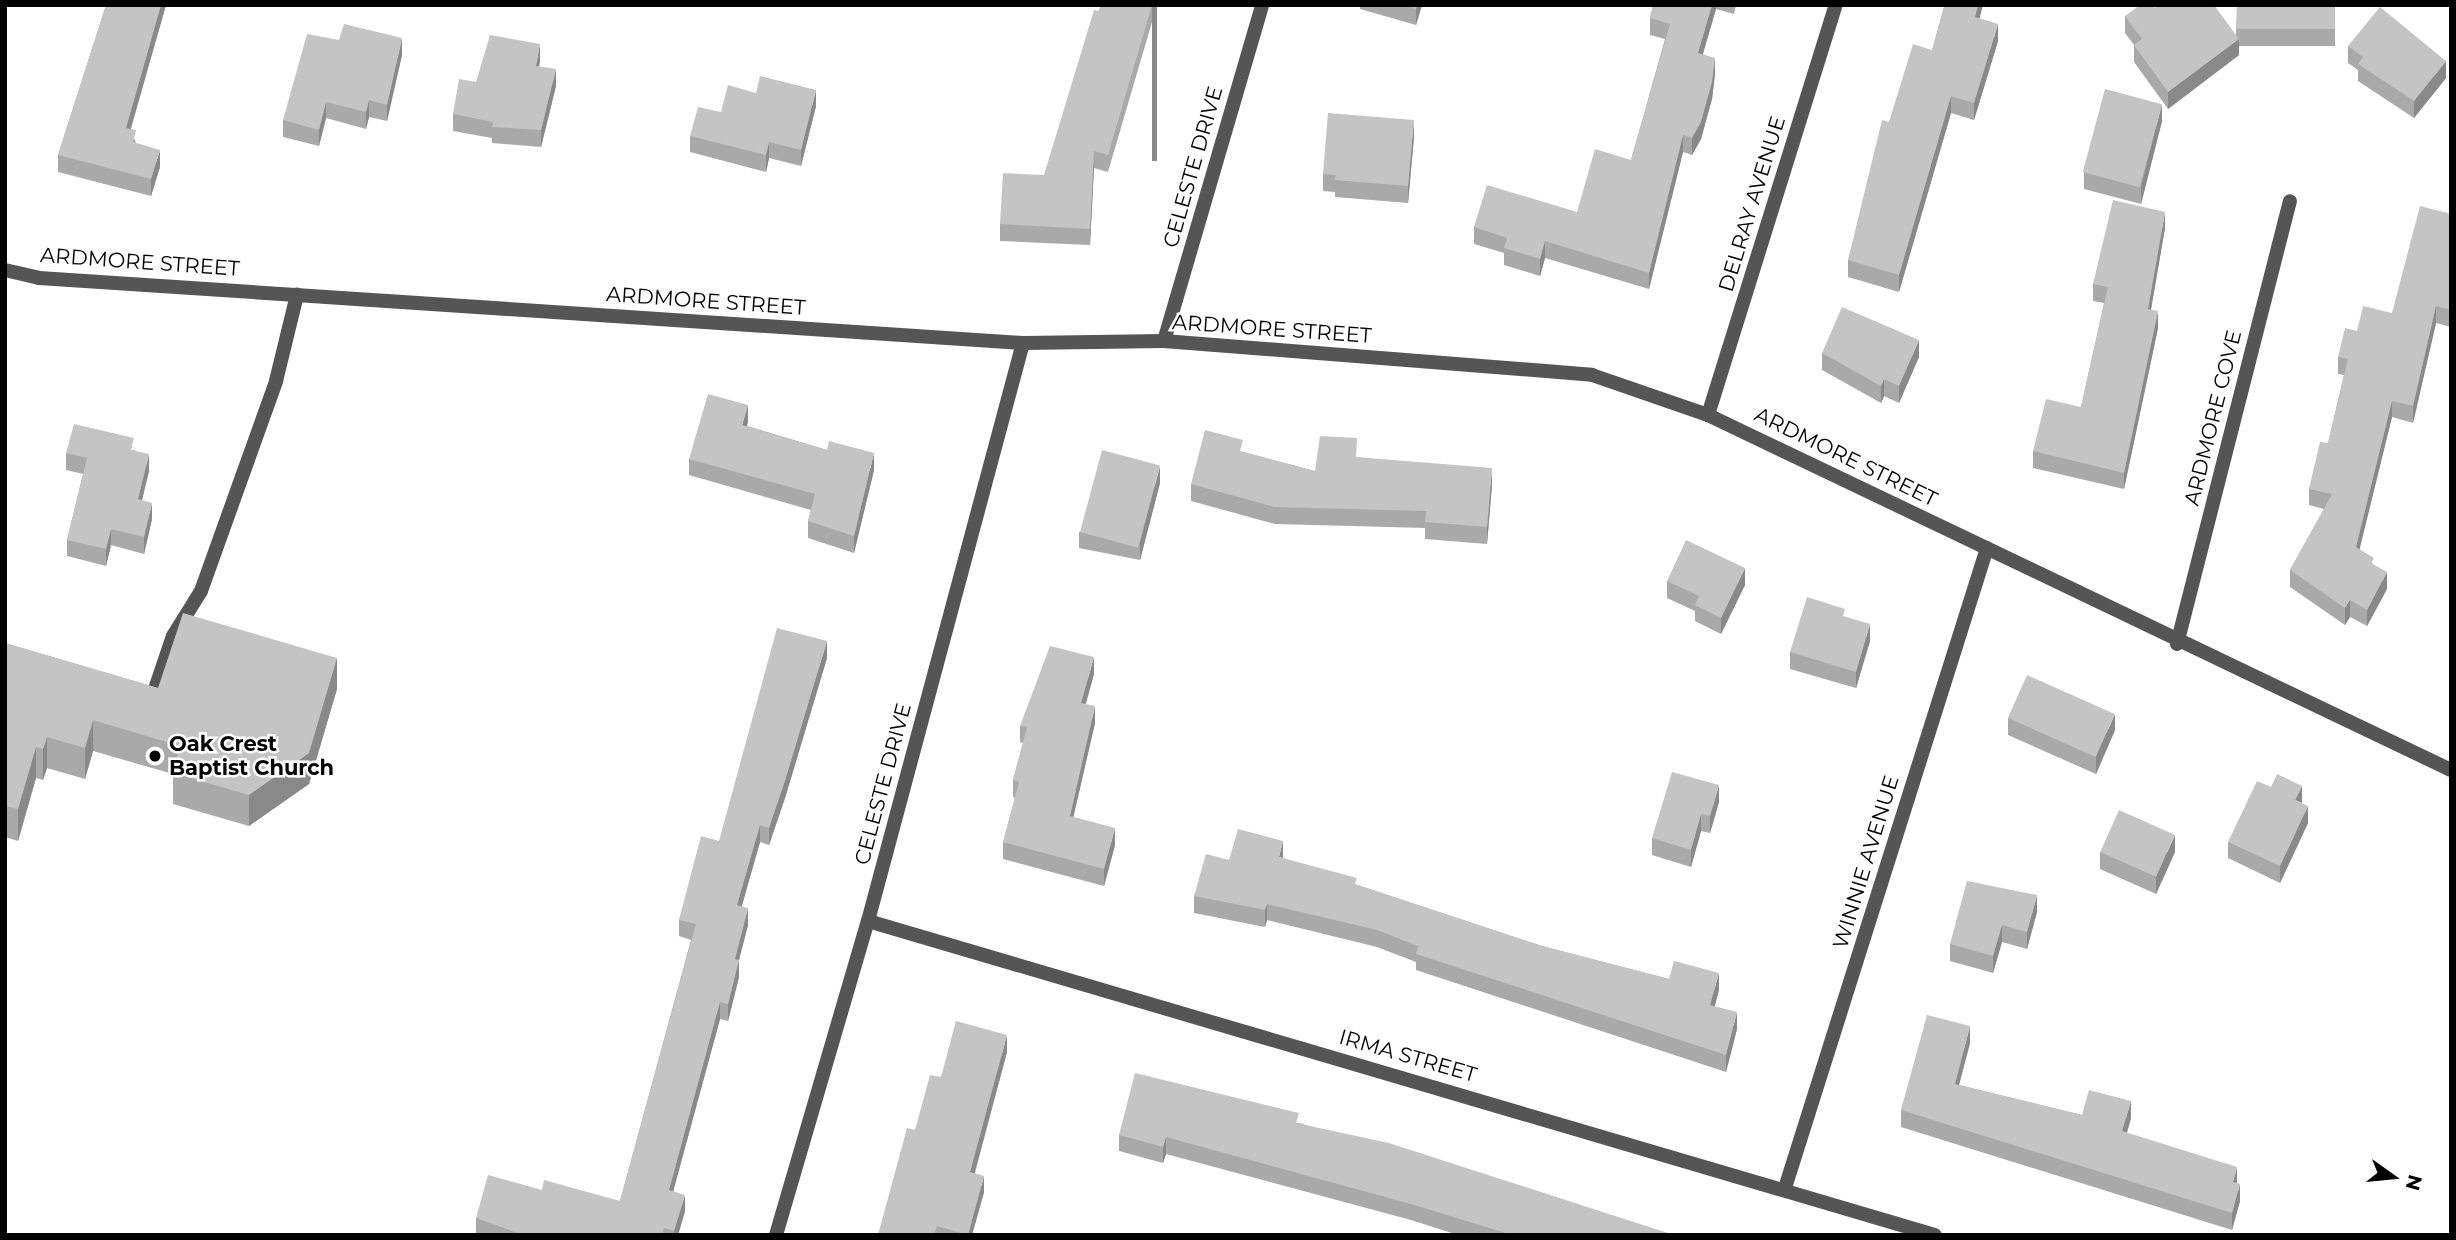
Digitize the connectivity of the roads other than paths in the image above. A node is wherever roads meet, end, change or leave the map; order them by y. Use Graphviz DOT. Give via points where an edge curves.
graph roads {
  1 [pos="1262,5"];
  2 [pos="1836,5"];
  3 [pos="2290,201"];
  4 [pos="5,270"];
  5 [pos="298,295"];
  6 [pos="1164,341"];
  7 [pos="1023,343"];
  8 [pos="1708,415"];
  9 [pos="1987,548"];
  10 [pos="2177,644"];
  11 [pos="154,692"];
  12 [pos="2451,770"];
  13 [pos="868,920"];
  14 [pos="1785,1188"];
  15 [pos="776,1235"];
  16 [pos="1935,1235"];
  1 -- 6 [label="street, CELESTE DRIVE"];
  2 -- 8 [label="street, DELRAY AVENUE"];
  3 -- 10 [label="street, ARDMORE COVE"];
  4 -- 5 [label="street, ARDMORE STREET"];
  5 -- 7 [label="street, ARDMORE STREET"];
  5 -- 11 [label="street" via="276,382 201,591 173,636"];
  6 -- 7 [label="street, ARDMORE STREET"];
  6 -- 8 [label="street, ARDMORE STREET" via="1592,375"];
  7 -- 13 [label="street, CELESTE DRIVE"];
  8 -- 9 [label="street, ARDMORE STREET"];
  9 -- 10 [label="street, ARDMORE STREET"];
  9 -- 14 [label="street, WINNIE AVENUE"];
  10 -- 12 [label="street, ARDMORE STREET"];
  13 -- 14 [label="street, IRMA STREET"];
  13 -- 15 [label="street, CELESTE DRIVE"];
  14 -- 16 [label="street, IRMA STREET"];
}
